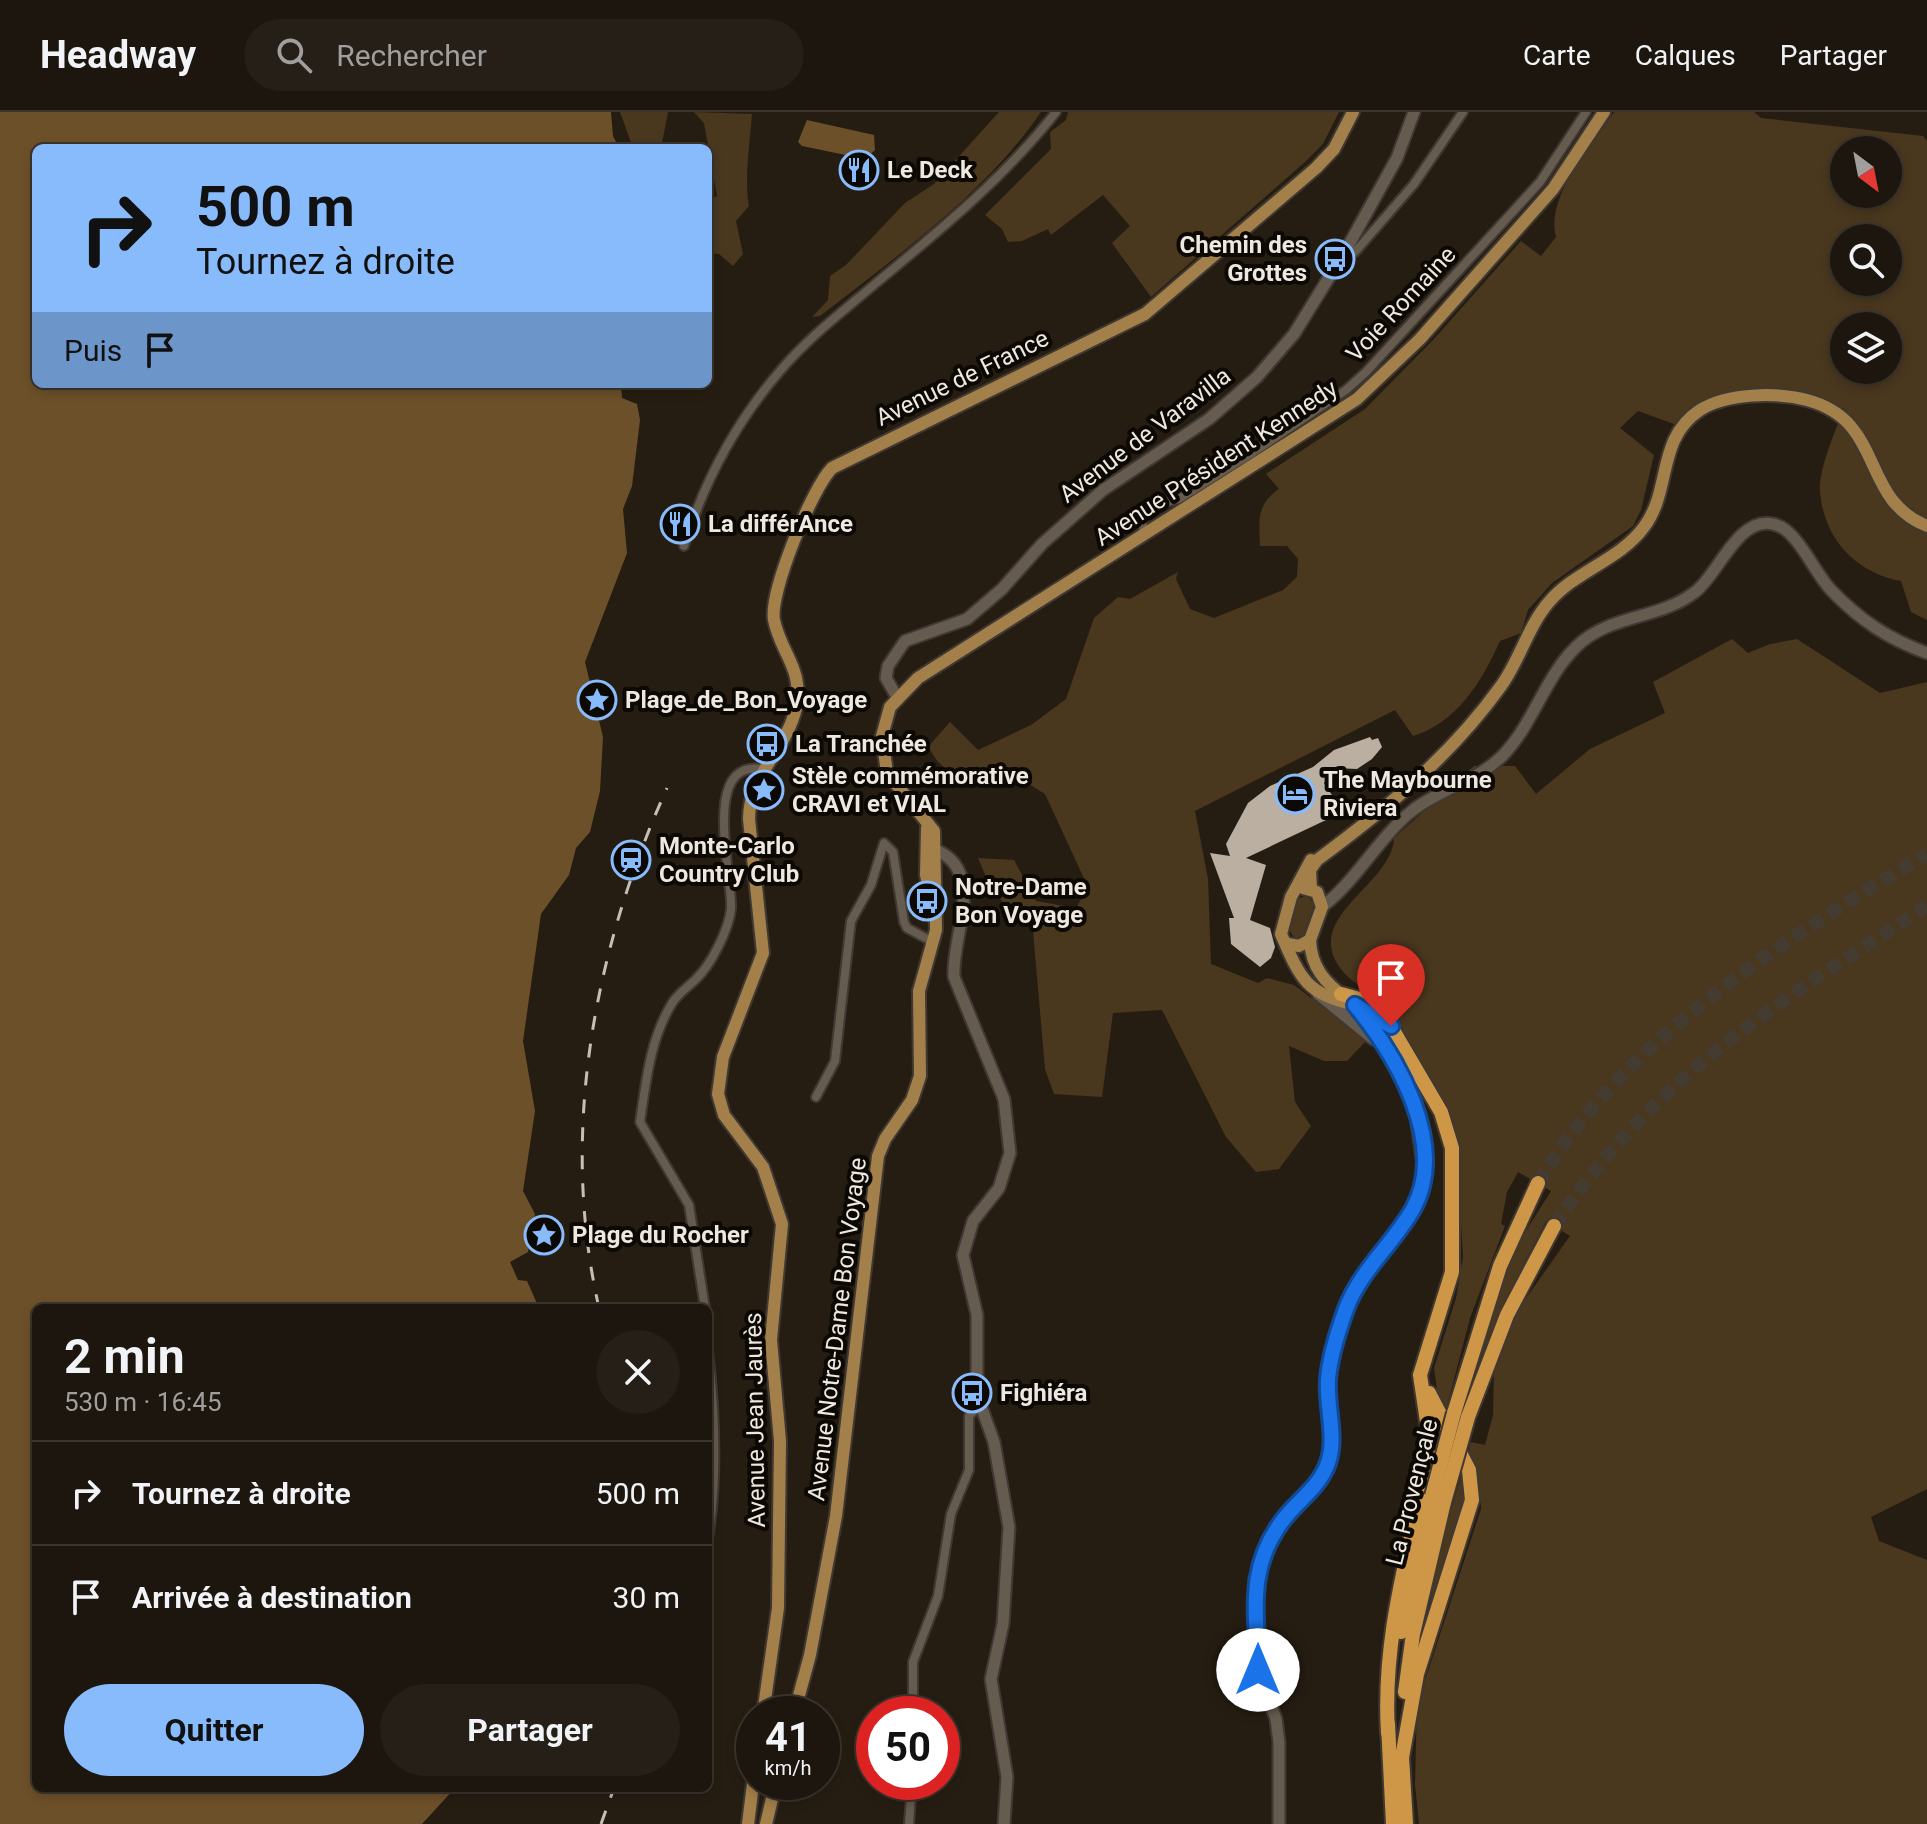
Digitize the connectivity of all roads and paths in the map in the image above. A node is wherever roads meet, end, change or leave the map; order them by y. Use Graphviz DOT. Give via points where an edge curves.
graph roads {
  1 [pos="1056,112"];
  2 [pos="1353,112"];
  3 [pos="1414,112"];
  4 [pos="1463,112"];
  5 [pos="1586,112"];
  6 [pos="1604,112"];
  7 [pos="1346,250"];
  8 [pos="1927,526"];
  9 [pos="1145,536"];
  10 [pos="684,546"];
  11 [pos="1927,653"];
  12 [pos="897,697"];
  13 [pos="762,769"];
  14 [pos="1334,844"];
  15 [pos="931,855"];
  16 [pos="1355,874"];
  17 [pos="1314,890"];
  18 [pos="1296,891"];
  19 [pos="1322,907"];
  20 [pos="1310,940"];
  21 [pos="933,942"];
  22 [pos="1288,944"];
  23 [pos="1318,994"];
  24 [pos="1341,994"];
  25 [pos="1355,1005"];
  26 [pos="1391,1026"];
  27 [pos="1385,1051"];
  28 [pos="816,1097"];
  29 [pos="1538,1183"];
  30 [pos="1554,1226"];
  31 [pos="704,1304"];
  32 [pos="1430,1345"];
  33 [pos="712,1401"];
  34 [pos="979,1405"];
  35 [pos="1461,1415"];
  36 [pos="1438,1499"];
  37 [pos="712,1513"];
  38 [pos="766,1696"];
  39 [pos="799,1696"];
  40 [pos="913,1696"];
  41 [pos="1388,1733"];
  42 [pos="1401,1763"];
  43 [pos="751,1800"];
  44 [pos="772,1800"];
  45 [pos="911,1800"];
  46 [pos="748,1824"];
  47 [pos="766,1824"];
  48 [pos="909,1824"];
  49 [pos="1004,1824"];
  50 [pos="1279,1824"];
  51 [pos="1393,1824"];
  52 [pos="1406,1824"];
  1 -- 10 [label="street" via="1005,171 780,370 743,418 708,481"];
  2 -- 13 [label="main road, Avenue de France" via="1334,149 1316,168 1154,308 845,459 823,476 774,597 774,621 794,665 797,700 790,724"];
  3 -- 7 [label="main road, Avenue de Varavilla" via="1397,158"];
  4 -- 7 [label="street" via="1414,184 1355,252"];
  5 -- 9 [label="street, Voie Romaine" via="1540,182 1387,353 1346,390 1254,452 1179,499 1151,505 1142,516"];
  6 -- 9 [label="main road, Avenue Président Kennedy" via="1553,189 1392,367 1323,423"];
  7 -- 12 [label="main road, Avenue de Varavilla" via="1294,334 1235,398 1103,490 967,619 905,641 886,678"];
  8 -- 14 [label="main road" via="1900,510 1852,424 1826,407 1785,397 1738,398 1699,411 1672,440 1655,509 1641,532 1548,602 1512,670 1437,764"];
  9 -- 12 [label="main road, Avenue Président Kennedy" via="918,678"];
  11 -- 16 [label="main road" via="1868,624 1820,578 1790,533 1776,524 1760,524 1740,537 1714,575 1683,602 1597,630 1575,648 1502,756 1414,809"];
  12 -- 15 [label="main road, Avenue Notre-Dame Bon Voyage" via="885,718 882,753 899,792 924,817"];
  13 -- 31 [label="street" via="745,770 728,786 724,811 731,910 698,978 673,1002 659,1028 640,1122 689,1205"];
  13 -- 38 [label="main road, Avenue Jean Jaurès" via="749,819 763,953 723,1057 718,1094 724,1115 763,1167 783,1240 771,1340 779,1433 778,1608"];
  14 -- 17 [label="main road" via="1313,865"];
  14 -- 18 [label="main road" via="1309,862"];
  15 -- 21 [label="main road, Avenue Notre-Dame Bon Voyage"];
  15 -- 34 [label="main road" via="951,863 963,881 966,899 954,977 1004,1099 1010,1153 999,1188 973,1221 963,1255 977,1315"];
  16 -- 17 [label="main road" via="1332,890"];
  16 -- 19 [label="main road"];
  17 -- 18 [label="main road"];
  17 -- 19 [label="main road"];
  18 -- 22 [label="main road" via="1281,926"];
  19 -- 20 [label="main road"];
  20 -- 22 [label="main road"];
  20 -- 24 [label="main road" via="1316,968"];
  21 -- 28 [label="street" via="904,922 893,852 884,843 871,885 851,921 835,1061"];
  21 -- 39 [label="main road, Avenue Notre-Dame Bon Voyage" via="919,991 920,1076 912,1100 878,1156 836,1516"];
  22 -- 23 [label="main road" via="1303,979"];
  23 -- 25 [label="main road"];
  23 -- 27 [label="main road"];
  24 -- 25 [label="main road"];
  24 -- 26 [label="highway" via="1372,1004"];
  25 -- 26 [label="highway"];
  25 -- 27 [label="main road"];
  26 -- 32 [label="highway" via="1441,1112 1453,1160 1452,1272"];
  27 -- 50 [label="main road" via="1416,1106 1424,1161 1421,1188 1406,1219 1351,1295 1328,1379 1329,1461 1268,1540 1255,1579 1258,1670 1279,1742"];
  29 -- 35 [label="highway, La Provençale" via="1500,1266"];
  30 -- 35 [label="highway, La Provençale"];
  32 -- 41 [label="highway" via="1420,1386 1428,1460 1389,1642"];
  32 -- 42 [label="highway" via="1429,1395 1469,1470 1472,1500 1417,1674"];
  33 -- 37 [label="street"];
  34 -- 40 [label="street" via="969,1416 969,1470 951,1514 938,1596 913,1662"];
  34 -- 49 [label="main road" via="994,1442 1009,1527 1003,1624 991,1679 1007,1777"];
  35 -- 36 [label="highway, La Provençale, bridge"];
  36 -- 41 [label="highway, La Provençale" via="1397,1649"];
  36 -- 42 [label="highway, La Provençale" via="1408,1664"];
  41 -- 51 [label="highway, La Provençale"];
  42 -- 52 [label="highway, La Provençale"];
  43 -- 46 [label="main road"];
  44 -- 47 [label="main road"];
  45 -- 48 [label="street"];
}
